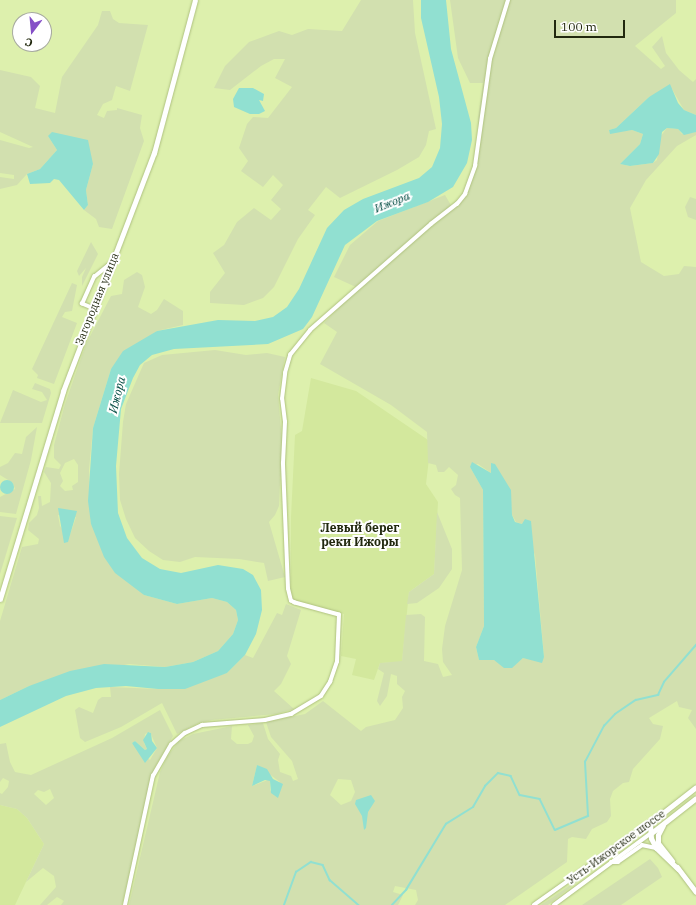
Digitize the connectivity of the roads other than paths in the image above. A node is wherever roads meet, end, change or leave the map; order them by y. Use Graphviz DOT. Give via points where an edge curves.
graph roads {
  1 [pos="195,0"];
  2 [pos="508,0"];
  3 [pos="112,263"];
  4 [pos="94,309"];
  5 [pos="0,599"];
  6 [pos="696,787"];
  7 [pos="696,798"];
  8 [pos="650,823"];
  9 [pos="663,825"];
  10 [pos="650,834"];
  11 [pos="656,848"];
  12 [pos="611,862"];
  13 [pos="678,869"];
  14 [pos="696,892"];
  15 [pos="125,905"];
  16 [pos="534,905"];
  17 [pos="554,905"];
  1 -- 3 [label="main road, Загородная улица" via="158,138"];
  2 -- 15 [label="street" via="490,59 475,166 465,194 457,204 310,330 290,355 285,373 282,399 285,422 283,463 288,589 291,601 339,615 337,662 330,682 321,696 291,714 265,720 202,726 185,733 171,745 153,776"];
  3 -- 4 [label="main road, Загородная улица"];
  3 -- 4 [label="street" via="94,277 82,304"];
  4 -- 5 [label="main road, Загородная улица" via="59,403"];
  6 -- 8 [label="main road, Усть-Ижорское шоссе"];
  7 -- 9 [label="main road, Усть-Ижорское шоссе"];
  8 -- 10 [label="main road"];
  8 -- 16 [label="street, Усть-Ижорское шоссе"];
  9 -- 10 [label="main road, Усть-Ижорское шоссе"];
  9 -- 13 [label="main road" via="658,835 658,843"];
  10 -- 11 [label="main road"];
  10 -- 12 [label="street, Усть-Ижорское шоссе"];
  11 -- 12 [label="street, Усть-Ижорское шоссе" via="642,845 618,862"];
  11 -- 13 [label="main road"];
  12 -- 17 [label="street, Усть-Ижорское шоссе"];
  13 -- 14 [label="main road"];
}
